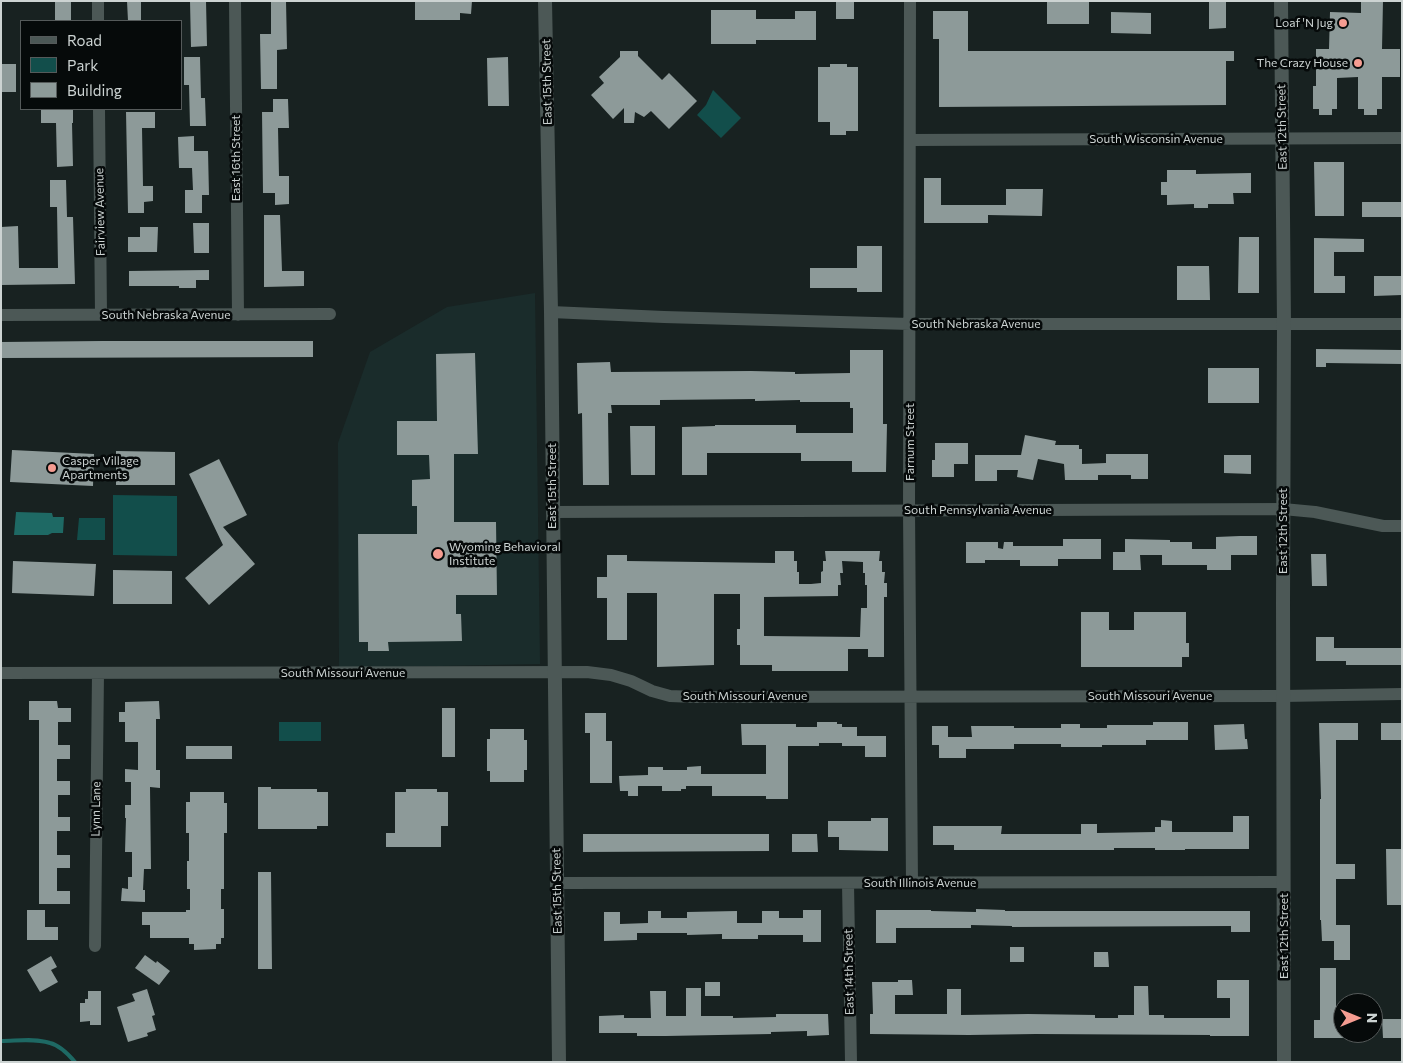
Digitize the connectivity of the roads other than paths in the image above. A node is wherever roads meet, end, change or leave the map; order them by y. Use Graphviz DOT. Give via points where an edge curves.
graph roads {
  1 [pos="98,1"];
  2 [pos="235,1"];
  3 [pos="546,1"];
  4 [pos="910,1"];
  5 [pos="1281,1"];
  6 [pos="98,20"];
  7 [pos="99,110"];
  8 [pos="1282,138"];
  9 [pos="1402,138"];
  10 [pos="910,140"];
  11 [pos="551,312"];
  12 [pos="330,314"];
  13 [pos="1,315"];
  14 [pos="101,315"];
  15 [pos="238,315"];
  16 [pos="910,324"];
  17 [pos="1284,324"];
  18 [pos="1402,324"];
  19 [pos="1283,509"];
  20 [pos="909,510"];
  21 [pos="552,512"];
  22 [pos="1402,526"];
  23 [pos="1,673"];
  24 [pos="98,673"];
  25 [pos="554,673"];
  26 [pos="1402,694"];
  27 [pos="911,696"];
  28 [pos="1283,696"];
  29 [pos="1284,882"];
  30 [pos="848,883"];
  31 [pos="912,883"];
  32 [pos="557,884"];
  33 [pos="95,946"];
  34 [pos="559,1062"];
  35 [pos="851,1062"];
  36 [pos="1284,1062"];
  1 -- 6 [label="street"];
  2 -- 15 [label="street, East 16th Street"];
  3 -- 11 [label="street, East 15th Street"];
  4 -- 10 [label="street, Farnum Street"];
  5 -- 8 [label="street, East 12th Street"];
  7 -- 14 [label="street, Fairview Avenue"];
  8 -- 9 [label="street, South Wisconsin Avenue"];
  8 -- 10 [label="street, South Wisconsin Avenue"];
  8 -- 17 [label="street, East 12th Street"];
  10 -- 16 [label="street, Farnum Street"];
  11 -- 16 [label="street, South Nebraska Avenue"];
  11 -- 21 [label="street, East 15th Street"];
  12 -- 15 [label="street, South Nebraska Avenue"];
  13 -- 14 [label="street, South Nebraska Avenue"];
  14 -- 15 [label="street, South Nebraska Avenue"];
  16 -- 17 [label="street, South Nebraska Avenue"];
  16 -- 20 [label="street, Farnum Street"];
  17 -- 18 [label="street, South Nebraska Avenue"];
  17 -- 19 [label="street, East 12th Street"];
  19 -- 20 [label="street, South Pennsylvania Avenue"];
  19 -- 22 [label="street, South Pennsylvania Avenue" via="1383,526"];
  19 -- 28 [label="street, East 12th Street"];
  20 -- 21 [label="street, South Pennsylvania Avenue"];
  20 -- 27 [label="street, Farnum Street"];
  21 -- 25 [label="street, East 15th Street"];
  23 -- 24 [label="street, South Missouri Avenue"];
  24 -- 25 [label="street, South Missouri Avenue"];
  24 -- 33 [label="street, Lynn Lane"];
  25 -- 27 [label="street, South Missouri Avenue" via="612,675 670,696"];
  25 -- 32 [label="street, East 15th Street"];
  26 -- 28 [label="street, South Missouri Avenue"];
  27 -- 28 [label="street, South Missouri Avenue"];
  27 -- 31 [label="street, Farnum Street"];
  28 -- 29 [label="street, East 12th Street"];
  29 -- 31 [label="street, South Illinois Avenue"];
  29 -- 36 [label="street, East 12th Street"];
  30 -- 31 [label="street, South Illinois Avenue"];
  30 -- 32 [label="street, South Illinois Avenue"];
  30 -- 35 [label="street, East 14th Street"];
  32 -- 34 [label="street, East 15th Street"];
}
